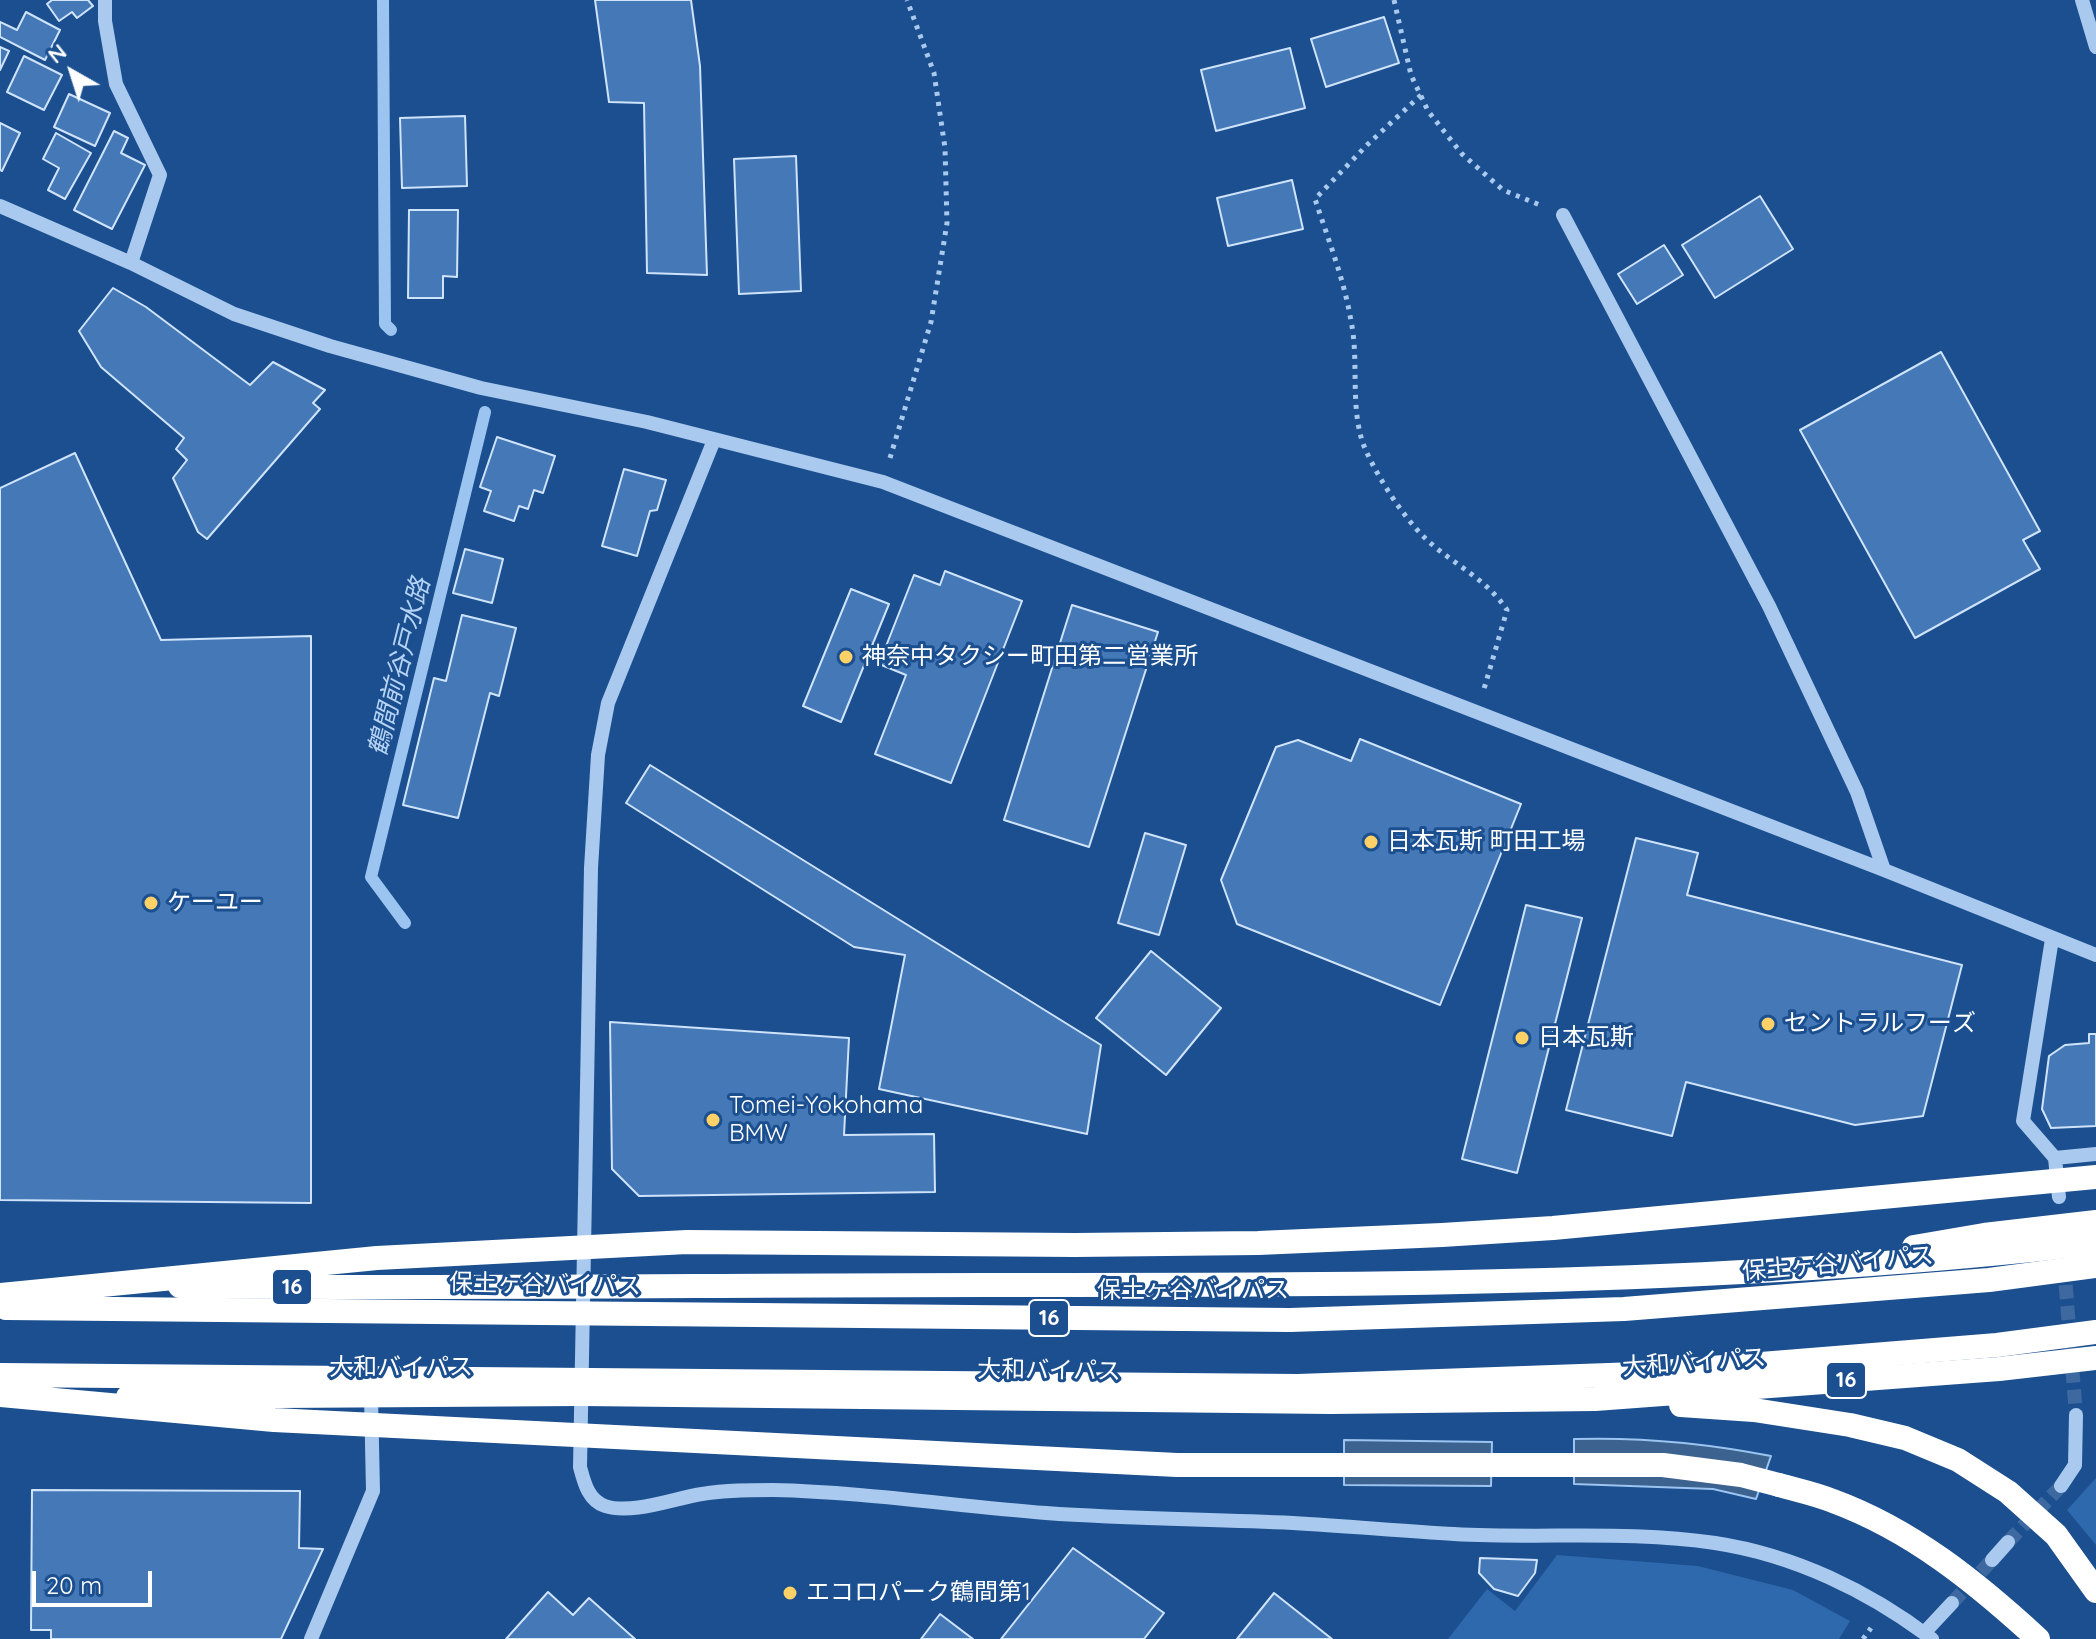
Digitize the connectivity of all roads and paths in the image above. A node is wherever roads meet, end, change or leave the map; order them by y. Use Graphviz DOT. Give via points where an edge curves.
graph roads {
  1 [pos="105,0"];
  2 [pos="907,0"];
  3 [pos="1394,0"];
  4 [pos="2082,0"];
  5 [pos="2096,47"];
  6 [pos="1421,95"];
  7 [pos="0,206"];
  8 [pos="1563,215"];
  9 [pos="131,263"];
  10 [pos="714,440"];
  11 [pos="883,482"];
  12 [pos="1477,713"];
  13 [pos="1884,870"];
  14 [pos="2052,939"];
  15 [pos="2096,955"];
  16 [pos="2096,1154"];
  17 [pos="2055,1158"];
  18 [pos="2096,1177"];
  19 [pos="2059,1197"];
  20 [pos="2096,1222"];
  21 [pos="2096,1243"];
  22 [pos="2096,1266"];
  23 [pos="1790,1268"];
  24 [pos="0,1283"];
  25 [pos="583,1285"];
  26 [pos="0,1295"];
  27 [pos="0,1308"];
  28 [pos="2096,1332"];
  29 [pos="2096,1358"];
  30 [pos="0,1375"];
  31 [pos="581,1394"];
  32 [pos="371,1396"];
  33 [pos="0,1397"];
  34 [pos="1595,1399"];
  35 [pos="2076,1415"];
  36 [pos="2061,1486"];
  37 [pos="2008,1542"];
  38 [pos="1992,1560"];
  39 [pos="2096,1591"];
  40 [pos="1952,1603"];
  41 [pos="1928,1636"];
  42 [pos="311,1639"];
  43 [pos="2038,1639"];
  1 -- 9 [label="street" via="116,84 160,175"];
  2 -- 11 [label="path" via="934,73 945,148 947,223 931,322"];
  3 -- 6 [label="path" via="1411,75"];
  4 -- 5 [label="street"];
  6 -- 8 [label="path" via="1462,154 1503,190"];
  6 -- 12 [label="path" via="1315,199 1352,322 1356,420 1366,452 1424,538 1495,592 1507,610"];
  7 -- 9 [label="street"];
  8 -- 13 [label="street" via="1769,606 1857,792"];
  9 -- 10 [label="street" via="234,314 330,346 481,388"];
  10 -- 11 [label="street"];
  10 -- 25 [label="street" via="608,703 598,755"];
  11 -- 12 [label="street"];
  12 -- 13 [label="street"];
  13 -- 14 [label="street"];
  14 -- 15 [label="street"];
  14 -- 17 [label="street" via="2023,1121"];
  16 -- 17 [label="street"];
  17 -- 19 [label="street"];
  18 -- 26 [label="highway, bridge" via="1442,1235 1075,1245 687,1242 377,1258"];
  20 -- 23 [label="highway"];
  21 -- 23 [label="highway, 16" via="1988,1256"];
  22 -- 27 [label="highway, 保土ヶ谷バイパス / 16, bridge" via="1989,1280 1624,1309 1290,1320"];
  23 -- 25 [label="highway, 16" via="1468,1284"];
  24 -- 25 [label="highway, 16"];
  25 -- 31 [label="street"];
  28 -- 30 [label="highway, 16, bridge" via="1637,1374 1298,1386"];
  29 -- 34 [label="highway, 大和バイパス / 16"];
  31 -- 32 [label="highway, 大和バイパス / 16"];
  31 -- 34 [label="highway, 大和バイパス / 16" via="1331,1402"];
  31 -- 41 [label="street" via="580,1467 585,1487 607,1507 639,1507 745,1489 823,1491 1049,1513 1717,1543 1820,1573"];
  32 -- 33 [label="highway, 大和バイパス / 16"];
  32 -- 42 [label="street" via="373,1491"];
  33 -- 43 [label="highway, bridge" via="274,1420 1177,1465 1663,1465 1741,1475 1834,1501 1936,1554"];
  34 -- 39 [label="highway" via="1754,1410 1905,1438 1958,1460 2008,1492 2056,1535"];
  35 -- 36 [label="street" via="2075,1465"];
  37 -- 38 [label="street"];
  40 -- 41 [label="street"];
}
